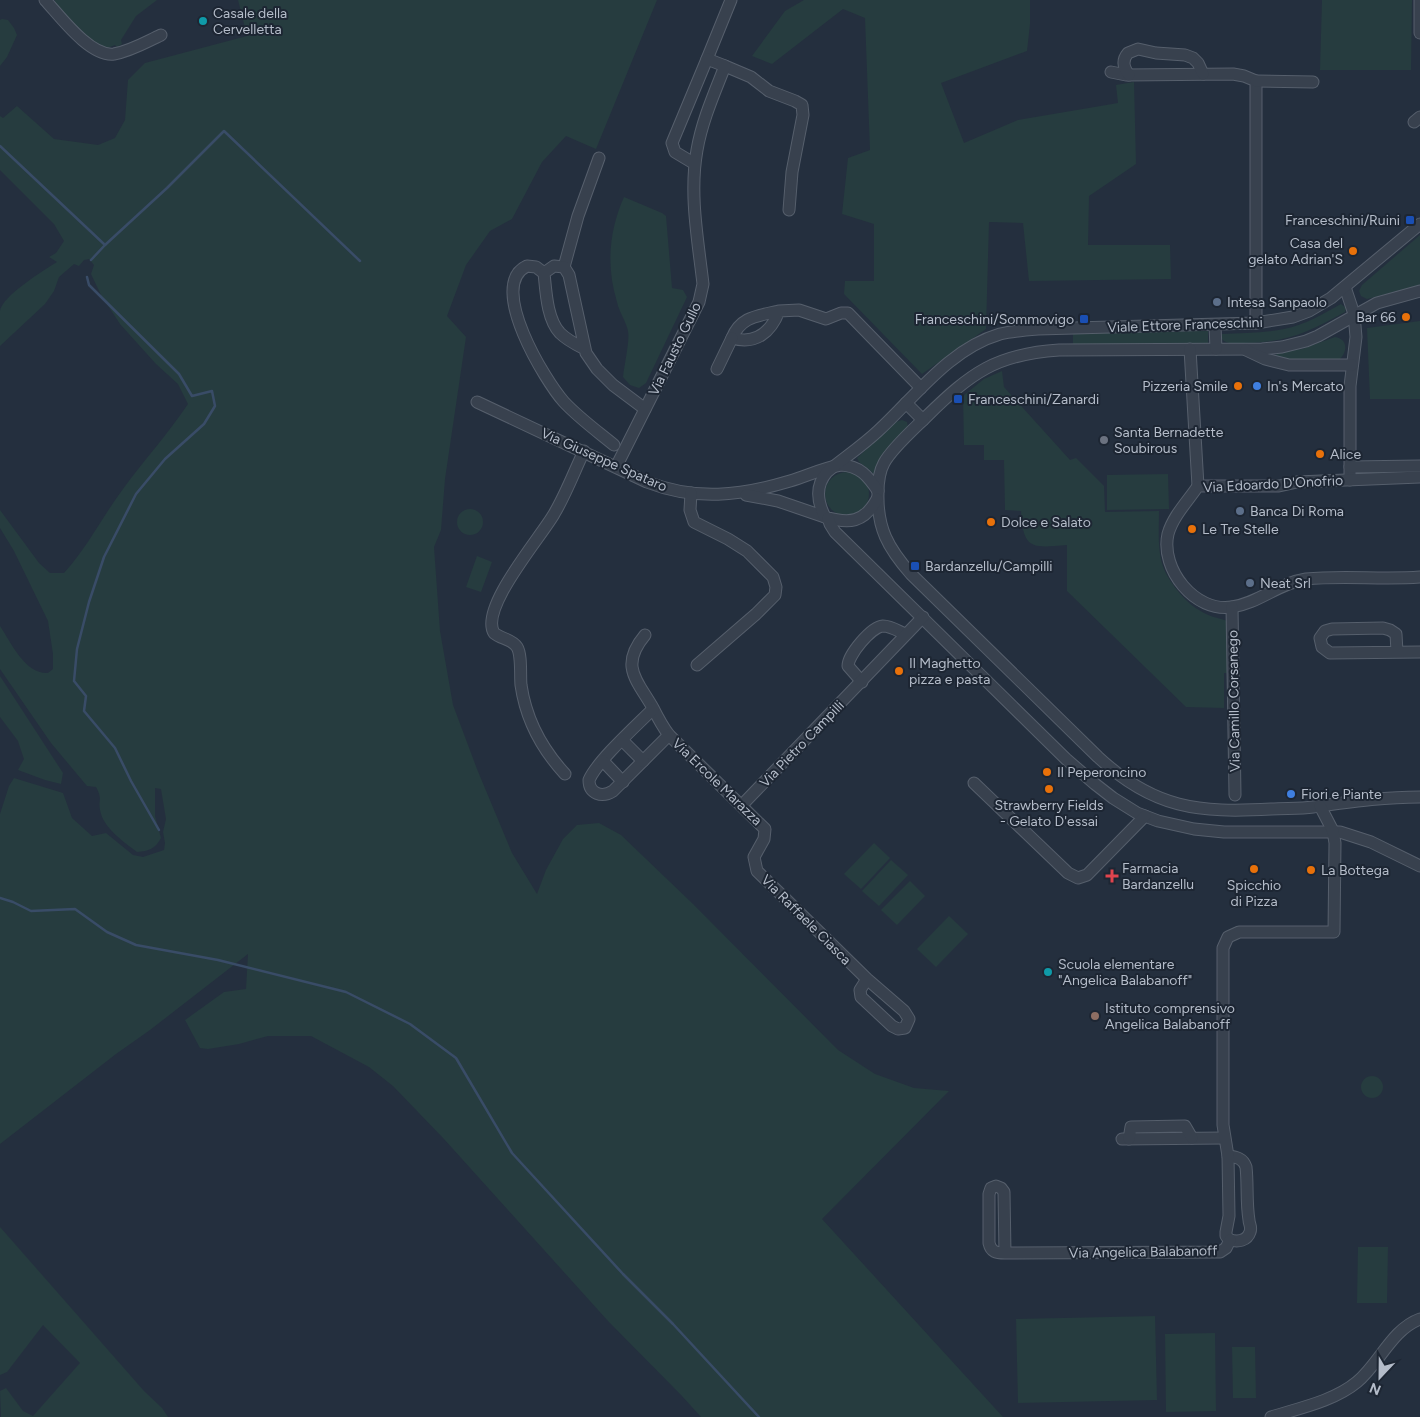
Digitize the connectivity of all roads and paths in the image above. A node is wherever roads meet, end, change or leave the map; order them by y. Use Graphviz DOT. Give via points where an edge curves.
graph roads {
  1 [pos="45,0"];
  2 [pos="731,0"];
  3 [pos="1420,0"];
  4 [pos="1420,13"];
  5 [pos="1420,33"];
  6 [pos="161,34"];
  7 [pos="707,59"];
  8 [pos="725,66"];
  9 [pos="1111,72"];
  10 [pos="1203,74"];
  11 [pos="1129,75"];
  12 [pos="1256,82"];
  13 [pos="1313,82"];
  14 [pos="599,158"];
  15 [pos="695,164"];
  16 [pos="789,210"];
  17 [pos="1420,224"];
  18 [pos="564,267"];
  19 [pos="544,273"];
  20 [pos="1345,287"];
  21 [pos="1420,291"];
  22 [pos="779,311"];
  23 [pos="1354,314"];
  24 [pos="1256,323"];
  25 [pos="1215,325"];
  26 [pos="1067,328"];
  27 [pos="732,338"];
  28 [pos="584,348"];
  29 [pos="1190,349"];
  30 [pos="1216,349"];
  31 [pos="1243,349"];
  32 [pos="1068,350"];
  33 [pos="1352,365"];
  34 [pos="717,369"];
  35 [pos="921,388"];
  36 [pos="477,402"];
  37 [pos="906,403"];
  38 [pos="646,409"];
  39 [pos="922,420"];
  40 [pos="614,444"];
  41 [pos="584,452"];
  42 [pos="835,466"];
  43 [pos="1420,466"];
  44 [pos="616,467"];
  45 [pos="1350,467"];
  46 [pos="1420,477"];
  47 [pos="1350,480"];
  48 [pos="1198,486"];
  49 [pos="690,493"];
  50 [pos="736,494"];
  51 [pos="878,495"];
  52 [pos="826,517"];
  53 [pos="1420,576"];
  54 [pos="1232,607"];
  55 [pos="923,617"];
  56 [pos="905,634"];
  57 [pos="645,635"];
  58 [pos="1398,652"];
  59 [pos="1420,652"];
  60 [pos="697,665"];
  61 [pos="1010,671"];
  62 [pos="862,682"];
  63 [pos="994,687"];
  64 [pos="653,709"];
  65 [pos="670,735"];
  66 [pos="622,740"];
  67 [pos="603,761"];
  68 [pos="643,761"];
  69 [pos="1110,768"];
  70 [pos="565,774"];
  71 [pos="623,782"];
  72 [pos="974,783"];
  73 [pos="1095,784"];
  74 [pos="1235,795"];
  75 [pos="1420,797"];
  76 [pos="742,805"];
  77 [pos="1320,806"];
  78 [pos="1241,811"];
  79 [pos="1145,816"];
  80 [pos="765,829"];
  81 [pos="1332,831"];
  82 [pos="1241,833"];
  83 [pos="1420,866"];
  84 [pos="867,979"];
  85 [pos="1224,1138"];
  86 [pos="1125,1139"];
  87 [pos="1228,1156"];
  88 [pos="1230,1240"];
  89 [pos="1005,1253"];
  90 [pos="1420,1319"];
  91 [pos="1271,1417"];
  1 -- 6 [label="street" via="80,38 99,52 114,54 130,50"];
  2 -- 7 [label="street"];
  3 -- 4 [label="street"];
  4 -- 5 [label="street"];
  7 -- 8 [label="street"];
  7 -- 15 [label="street" via="672,143 677,154"];
  8 -- 15 [label="street, Via Fausto Gullo" via="704,124"];
  8 -- 16 [label="street" via="751,77 768,91 802,105"];
  9 -- 11 [label="street"];
  10 -- 11 [label="street"];
  10 -- 11 [label="street" via="1198,63 1189,56 1136,49 1124,58"];
  10 -- 12 [label="street" via="1232,74"];
  12 -- 13 [label="street"];
  12 -- 24 [label="street"];
  14 -- 18 [label="street"];
  15 -- 38 [label="street, Via Fausto Gullo" via="694,198 702,294"];
  17 -- 20 [label="street, Viale Ettore Franceschini"];
  18 -- 19 [label="street" via="554,266"];
  18 -- 28 [label="street" via="570,278"];
  19 -- 28 [label="street" via="554,324 564,336"];
  19 -- 40 [label="street" via="536,267 527,266 515,281 519,325 540,369 561,399"];
  20 -- 23 [label="street, Via Edoardo D'Onofrio"];
  20 -- 24 [label="street, Viale Ettore Franceschini" via="1301,314"];
  21 -- 23 [label="street, Viale Ettore Franceschini" via="1377,303"];
  22 -- 27 [label="street" via="745,321 738,326"];
  22 -- 27 [label="street" via="771,328 763,334 743,340"];
  22 -- 35 [label="street" via="800,310 823,319 844,312 853,316"];
  23 -- 31 [label="street, Viale Ettore Franceschini" via="1306,341 1282,347"];
  23 -- 33 [label="street, Via Edoardo D'Onofrio" via="1356,336"];
  24 -- 25 [label="street, Viale Ettore Franceschini"];
  25 -- 26 [label="street, Viale Ettore Franceschini"];
  25 -- 30 [label="street"];
  26 -- 32 [label="street"];
  26 -- 35 [label="street, Viale Ettore Franceschini" via="1019,330 996,336 957,357"];
  27 -- 34 [label="street"];
  28 -- 38 [label="street" via="590,361 606,378"];
  29 -- 30 [label="street, Viale Ettore Franceschini"];
  29 -- 32 [label="street, Viale Ettore Franceschini"];
  29 -- 48 [label="street"];
  30 -- 31 [label="street, Viale Ettore Franceschini"];
  31 -- 33 [label="street" via="1289,365"];
  32 -- 39 [label="street, Viale Ettore Franceschini" via="1034,352 997,362 967,379"];
  33 -- 45 [label="street, Via Edoardo D'Onofrio"];
  35 -- 37 [label="street, Viale Ettore Franceschini"];
  36 -- 41 [label="street, Via Giuseppe Spataro"];
  37 -- 39 [label="street"];
  37 -- 42 [label="street, Viale Ettore Franceschini"];
  38 -- 44 [label="street, Via Fausto Gullo"];
  39 -- 51 [label="street, Viale Ettore Franceschini" via="886,459 880,473"];
  41 -- 44 [label="street, Via Giuseppe Spataro"];
  41 -- 70 [label="street" via="554,514 516,568 492,621 493,631 517,646 523,695 535,732 545,751"];
  42 -- 50 [label="street, Via Giuseppe Spataro"];
  42 -- 51 [label="street" via="848,465 860,469 870,479"];
  42 -- 52 [label="street" via="824,475 818,488"];
  43 -- 45 [label="street, Via Edoardo D'Onofrio"];
  44 -- 49 [label="street, Via Giuseppe Spataro" via="656,485"];
  45 -- 47 [label="street, Via Edoardo D'Onofrio"];
  46 -- 47 [label="street, Via Edoardo D'Onofrio"];
  47 -- 48 [label="street, Via Edoardo D'Onofrio" via="1279,486"];
  48 -- 54 [label="street, Via Edoardo D'Onofrio" via="1171,526 1167,541 1170,559 1179,580 1195,597 1211,606"];
  49 -- 50 [label="street, Via Giuseppe Spataro"];
  49 -- 60 [label="street" via="694,522 746,551 773,577 776,587 774,595 756,614"];
  50 -- 52 [label="street, Via Giuseppe Spataro" via="778,501"];
  51 -- 52 [label="street" via="870,511 860,518 846,521"];
  51 -- 61 [label="street" via="880,526 900,561"];
  52 -- 55 [label="street" via="836,532"];
  53 -- 54 [label="street, Via Edoardo D'Onofrio" via="1303,580 1286,584 1255,601"];
  54 -- 74 [label="street, Via Camillo Corsanego"];
  55 -- 56 [label="street, Via Pietro Campilli"];
  55 -- 63 [label="street"];
  56 -- 62 [label="street, Via Pietro Campilli"];
  56 -- 62 [label="street" via="891,627 879,627 852,654 848,666"];
  57 -- 64 [label="street, Via Ercole Marazza" via="633,652 631,667"];
  58 -- 58 [label="street" via="1396,634 1386,629 1328,630 1320,638 1322,648 1330,653"];
  58 -- 59 [label="street"];
  61 -- 63 [label="street"];
  61 -- 69 [label="street"];
  62 -- 76 [label="street, Via Pietro Campilli"];
  63 -- 73 [label="street"];
  64 -- 65 [label="street, Via Ercole Marazza"];
  64 -- 66 [label="street, Via Ercole Marazza"];
  65 -- 68 [label="street, Via Ercole Marazza"];
  65 -- 76 [label="street, Via Ercole Marazza"];
  66 -- 67 [label="street, Via Ercole Marazza"];
  66 -- 68 [label="street"];
  67 -- 71 [label="street"];
  67 -- 71 [label="street, Via Ercole Marazza" via="590,778 593,791 609,794"];
  68 -- 71 [label="street, Via Ercole Marazza"];
  69 -- 73 [label="street"];
  69 -- 78 [label="street" via="1134,786 1165,800 1202,810"];
  72 -- 79 [label="street" via="1075,878 1087,875"];
  73 -- 79 [label="street"];
  75 -- 77 [label="street" via="1372,798"];
  76 -- 80 [label="street, Via Ercole Marazza"];
  77 -- 78 [label="street"];
  77 -- 81 [label="street, Via Angelica Balabanoff"];
  78 -- 82 [label="street"];
  79 -- 82 [label="street" via="1194,829"];
  80 -- 84 [label="street, Via Raffaele Ciasca" via="764,839 754,857 757,870"];
  81 -- 82 [label="street"];
  81 -- 83 [label="street" via="1358,837"];
  81 -- 85 [label="street, Via Angelica Balabanoff" via="1335,843 1334,932 1239,932 1231,934 1224,944"];
  84 -- 84 [label="street, Via Raffaele Ciasca" via="860,990 861,996 892,1026 905,1028 907,1015"];
  85 -- 86 [label="street"];
  85 -- 87 [label="street, Via Angelica Balabanoff"];
  87 -- 88 [label="street, Via Angelica Balabanoff" via="1226,1236"];
  87 -- 88 [label="street" via="1239,1158 1245,1164 1251,1229 1244,1240"];
  88 -- 89 [label="street, Via Angelica Balabanoff" via="1220,1252"];
  89 -- 89 [label="street" via="994,1252 989,1243 989,1194 996,1186 1004,1192"];
  90 -- 91 [label="street" via="1406,1327 1360,1380 1346,1391"];
}
